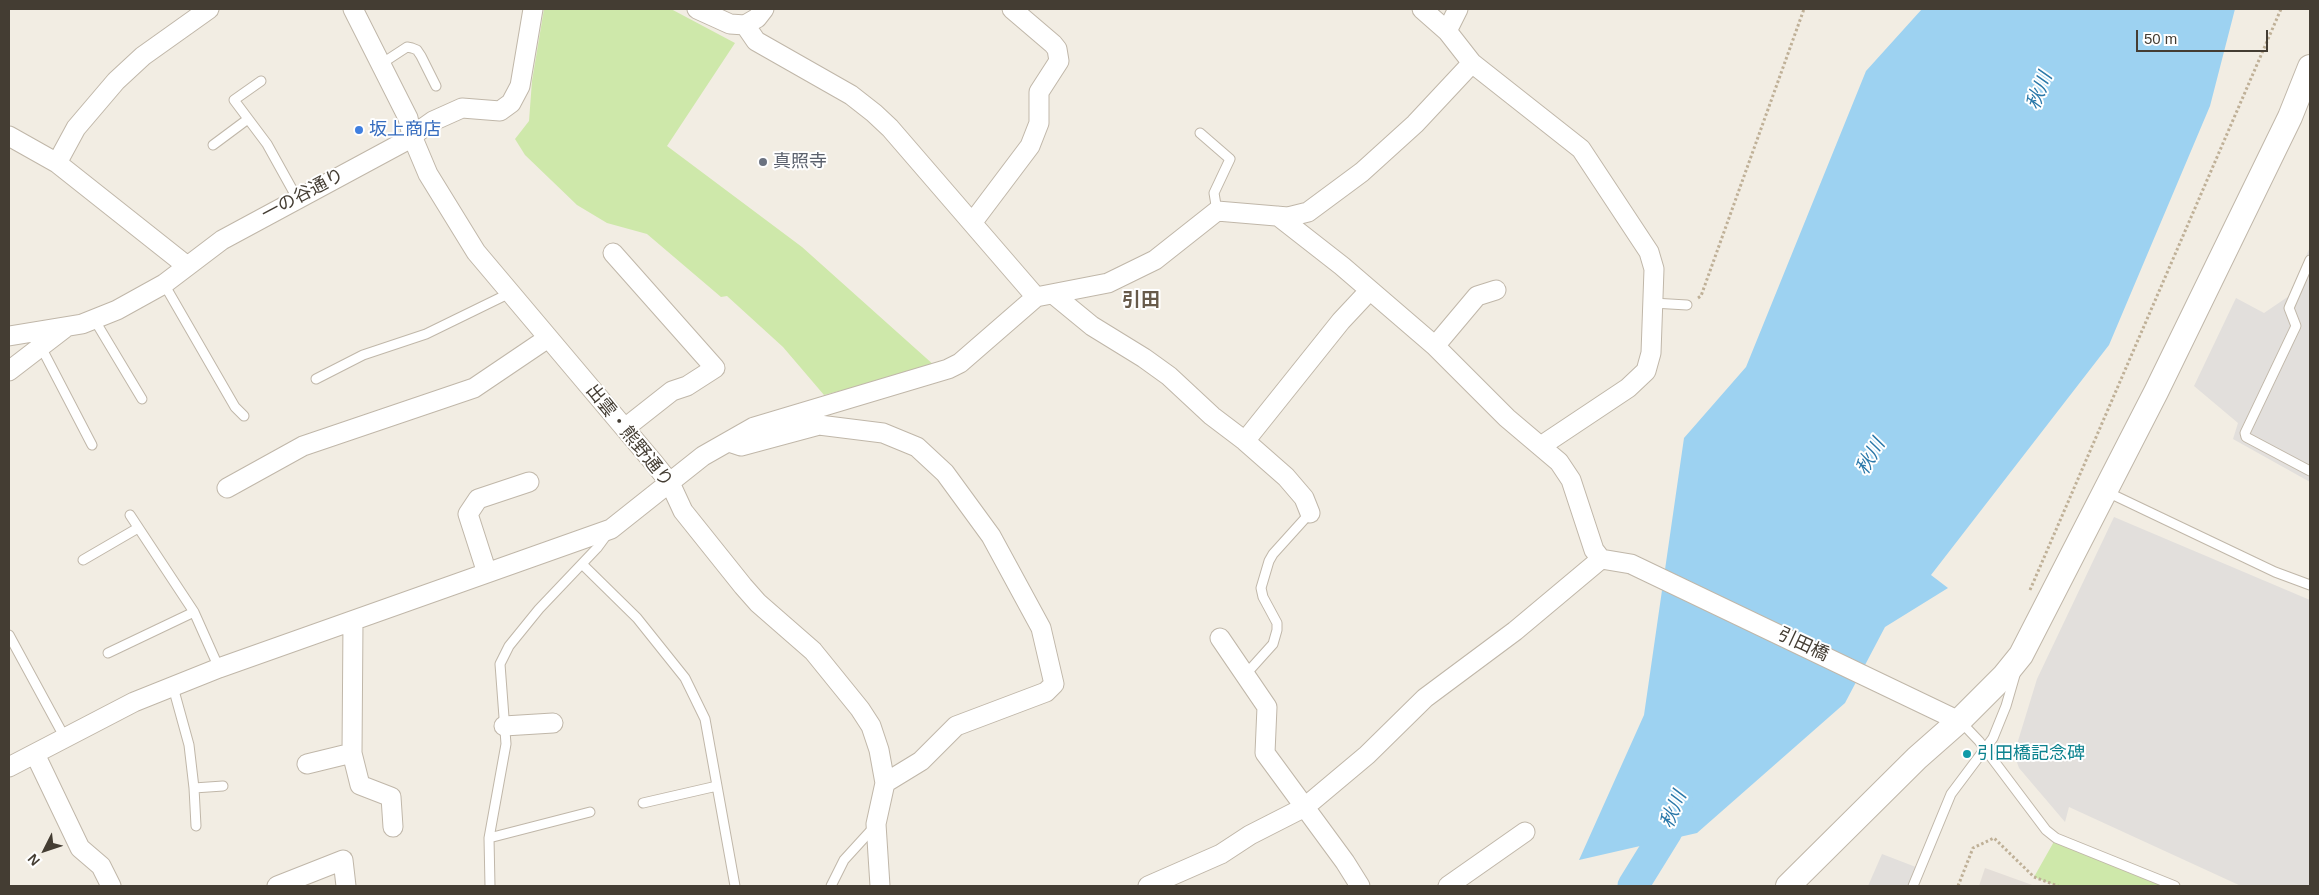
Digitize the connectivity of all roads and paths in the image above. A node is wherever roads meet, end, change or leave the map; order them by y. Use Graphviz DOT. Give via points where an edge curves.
graph roads {
  1 [pos="353,9"];
  2 [pos="533,9"];
  3 [pos="697,9"];
  4 [pos="764,9"];
  5 [pos="1012,9"];
  6 [pos="1422,9"];
  7 [pos="1458,9"];
  8 [pos="1804,9"];
  9 [pos="2281,9"];
  10 [pos="197,12"];
  11 [pos="745,25"];
  12 [pos="1447,31"];
  13 [pos="1472,63"];
  14 [pos="381,64"];
  15 [pos="2310,67"];
  16 [pos="261,80"];
  17 [pos="436,86"];
  18 [pos="248,118"];
  19 [pos="1200,134"];
  20 [pos="9,136"];
  21 [pos="412,136"];
  22 [pos="213,145"];
  23 [pos="57,164"];
  24 [pos="298,198"];
  25 [pos="1217,211"];
  26 [pos="1278,216"];
  27 [pos="972,223"];
  28 [pos="613,253"];
  29 [pos="2310,260"];
  30 [pos="187,266"];
  31 [pos="164,284"];
  32 [pos="1370,290"];
  33 [pos="1496,290"];
  34 [pos="510,293"];
  35 [pos="1044,295"];
  36 [pos="1653,303"];
  37 [pos="1687,305"];
  38 [pos="94,319"];
  39 [pos="66,328"];
  40 [pos="9,336"];
  41 [pos="548,338"];
  42 [pos="1435,346"];
  43 [pos="41,347"];
  44 [pos="9,371"];
  45 [pos="316,379"];
  46 [pos="142,399"];
  47 [pos="244,416"];
  48 [pos="625,428"];
  49 [pos="1245,441"];
  50 [pos="728,442"];
  51 [pos="92,445"];
  52 [pos="1541,446"];
  53 [pos="2310,471"];
  54 [pos="529,482"];
  55 [pos="670,483"];
  56 [pos="227,488"];
  57 [pos="2105,491"];
  58 [pos="1310,513"];
  59 [pos="130,515"];
  60 [pos="138,528"];
  61 [pos="611,528"];
  62 [pos="1601,559"];
  63 [pos="83,560"];
  64 [pos="582,564"];
  65 [pos="487,573"];
  66 [pos="2310,585"];
  67 [pos="2027,596"];
  68 [pos="194,612"];
  69 [pos="353,622"];
  70 [pos="9,635"];
  71 [pos="1220,638"];
  72 [pos="108,653"];
  73 [pos="2021,655"];
  74 [pos="219,668"];
  75 [pos="1246,674"];
  76 [pos="173,687"];
  77 [pos="1952,716"];
  78 [pos="553,723"];
  79 [pos="504,726"];
  80 [pos="65,738"];
  81 [pos="1985,750"];
  82 [pos="34,754"];
  83 [pos="352,754"];
  84 [pos="307,764"];
  85 [pos="9,767"];
  86 [pos="885,783"];
  87 [pos="222,786"];
  88 [pos="717,786"];
  89 [pos="194,788"];
  90 [pos="643,803"];
  91 [pos="1305,808"];
  92 [pos="590,812"];
  93 [pos="876,824"];
  94 [pos="196,826"];
  95 [pos="394,827"];
  96 [pos="1525,832"];
  97 [pos="489,838"];
  98 [pos="111,886"];
  99 [pos="277,886"];
  100 [pos="346,886"];
  101 [pos="490,886"];
  102 [pos="734,886"];
  103 [pos="831,886"];
  104 [pos="880,886"];
  105 [pos="1148,886"];
  106 [pos="1360,886"];
  107 [pos="1448,886"];
  108 [pos="1788,886"];
  109 [pos="1913,886"];
  110 [pos="1958,886"];
  111 [pos="2058,886"];
  112 [pos="2174,886"];
  1 -- 14 [label="street, 出雲・熊野通り"];
  2 -- 21 [label="street, 一の谷通り" via="520,86 511,103 500,111 462,108 452,111"];
  3 -- 11 [label="street" via="730,24"];
  4 -- 11 [label="street"];
  5 -- 27 [label="street" via="1053,44 1059,61 1039,92 1039,123 1030,146"];
  6 -- 12 [label="street"];
  7 -- 12 [label="street"];
  8 -- 37 [label="path" via="1701,296"];
  9 -- 67 [label="path"];
  10 -- 23 [label="street" via="116,81 76,128"];
  11 -- 27 [label="street" via="756,41 851,95 874,113"];
  12 -- 13 [label="street"];
  13 -- 26 [label="street" via="1415,124 1362,172 1308,212"];
  13 -- 36 [label="street" via="1581,149 1649,252 1654,269"];
  14 -- 17 [label="lane" via="407,47 412,48 421,56"];
  14 -- 21 [label="street, 出雲・熊野通り" via="408,118"];
  15 -- 57 [label="street" via="2290,117"];
  16 -- 18 [label="lane" via="234,100"];
  18 -- 22 [label="lane"];
  18 -- 24 [label="lane"];
  19 -- 25 [label="lane" via="1230,160 1214,193"];
  20 -- 23 [label="street"];
  21 -- 24 [label="street, 一の谷通り"];
  21 -- 34 [label="street, 出雲・熊野通り" via="428,174 450,211 476,252"];
  23 -- 30 [label="street"];
  24 -- 30 [label="street, 一の谷通り" via="222,240"];
  25 -- 26 [label="street"];
  25 -- 35 [label="street" via="1155,260 1108,284"];
  26 -- 32 [label="street"];
  27 -- 35 [label="street"];
  28 -- 48 [label="street" via="715,368 687,386 672,391"];
  29 -- 53 [label="lane" via="2289,308 2296,326 2245,433 2246,437"];
  30 -- 31 [label="street, 一の谷通り"];
  31 -- 38 [label="street, 一の谷通り"];
  31 -- 47 [label="lane" via="235,407"];
  32 -- 42 [label="street"];
  32 -- 49 [label="street" via="1341,321"];
  33 -- 42 [label="street" via="1477,296"];
  34 -- 41 [label="street, 出雲・熊野通り"];
  34 -- 45 [label="lane" via="426,334 363,355"];
  35 -- 49 [label="street" via="1169,376"];
  35 -- 50 [label="street" via="960,363 948,369 754,427"];
  36 -- 37 [label="lane"];
  36 -- 52 [label="street" via="1651,353 1646,371 1628,388"];
  38 -- 39 [label="street, 一の谷通り"];
  38 -- 46 [label="lane"];
  39 -- 40 [label="street, 一の谷通り"];
  39 -- 43 [label="street"];
  41 -- 48 [label="street, 出雲・熊野通り"];
  41 -- 56 [label="street" via="474,388 303,446"];
  42 -- 52 [label="street" via="1507,418"];
  43 -- 44 [label="street"];
  43 -- 51 [label="lane"];
  48 -- 55 [label="street, 出雲・熊野通り"];
  49 -- 58 [label="street" via="1286,477 1304,498"];
  50 -- 55 [label="street"];
  50 -- 86 [label="street" via="741,446 819,425 882,433 917,447 946,473 991,536 1041,628 1054,684 1046,692 956,726 920,762"];
  52 -- 62 [label="street" via="1559,462 1571,480 1594,550"];
  54 -- 65 [label="street" via="478,499 468,514"];
  55 -- 61 [label="street"];
  55 -- 86 [label="street, 出雲・熊野通り" via="683,511 743,586 813,650 860,709 871,726"];
  57 -- 66 [label="lane" via="2275,572"];
  57 -- 73 [label="street"];
  58 -- 75 [label="lane" via="1269,562 1262,588 1263,597 1277,623 1277,630 1273,644"];
  59 -- 60 [label="lane"];
  60 -- 63 [label="lane"];
  60 -- 68 [label="lane"];
  61 -- 64 [label="lane"];
  61 -- 65 [label="street"];
  62 -- 77 [label="street, 引田橋" via="1631,564"];
  62 -- 91 [label="street" via="1546,606 1425,698 1367,755"];
  64 -- 79 [label="lane" via="509,646 500,664"];
  64 -- 88 [label="lane" via="637,618 685,678 704,720"];
  65 -- 69 [label="street"];
  68 -- 72 [label="lane"];
  68 -- 74 [label="lane"];
  69 -- 74 [label="street"];
  69 -- 83 [label="street"];
  70 -- 80 [label="lane"];
  71 -- 75 [label="street"];
  73 -- 77 [label="street" via="2004,676"];
  73 -- 81 [label="lane" via="2006,706"];
  74 -- 76 [label="street"];
  75 -- 91 [label="street" via="1267,707 1265,753"];
  76 -- 80 [label="street" via="134,702"];
  76 -- 89 [label="lane" via="189,745"];
  77 -- 81 [label="lane"];
  77 -- 108 [label="street" via="1917,758"];
  78 -- 79 [label="street"];
  79 -- 97 [label="lane" via="506,744"];
  80 -- 82 [label="street"];
  81 -- 109 [label="lane" via="1946,802"];
  81 -- 112 [label="lane" via="2046,830 2056,838"];
  82 -- 85 [label="street"];
  82 -- 98 [label="street" via="80,848 101,866"];
  83 -- 84 [label="street"];
  83 -- 95 [label="street" via="360,785 391,797"];
  86 -- 93 [label="street, 出雲・熊野通り"];
  87 -- 89 [label="lane"];
  88 -- 90 [label="lane"];
  88 -- 102 [label="lane"];
  89 -- 94 [label="lane"];
  91 -- 105 [label="street" via="1250,834 1221,854"];
  91 -- 106 [label="street"];
  92 -- 97 [label="lane"];
  93 -- 103 [label="lane" via="844,860"];
  93 -- 104 [label="street, 出雲・熊野通り"];
  96 -- 107 [label="street"];
  97 -- 101 [label="lane"];
  99 -- 100 [label="street" via="343,860"];
  110 -- 111 [label="path" via="1973,848 1994,838 2034,877"];
}
